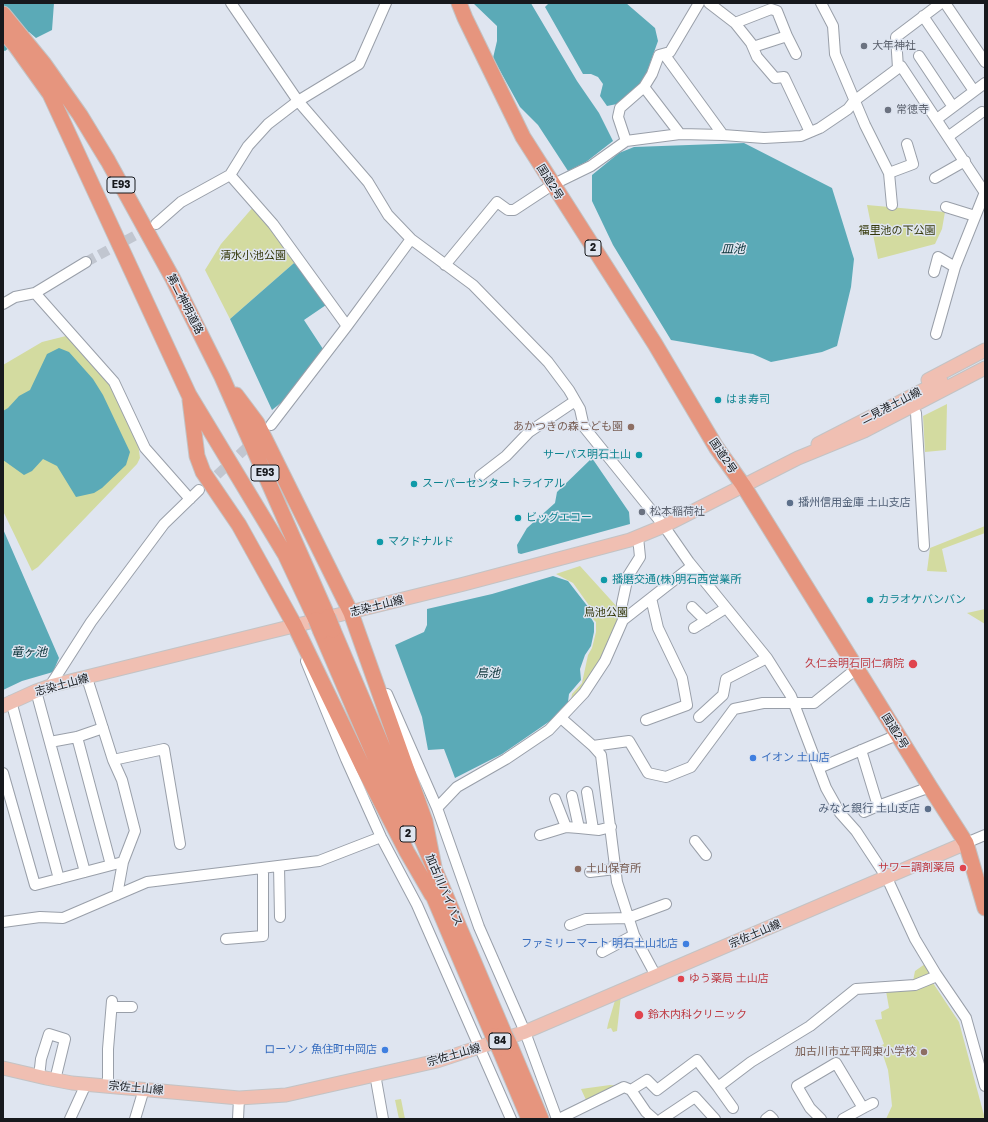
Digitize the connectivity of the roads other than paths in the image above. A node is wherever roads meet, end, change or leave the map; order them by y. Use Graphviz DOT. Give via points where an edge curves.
graph roads {
  1 [pos="231,3"];
  2 [pos="386,3"];
  3 [pos="459,3"];
  4 [pos="699,3"];
  5 [pos="709,3"];
  6 [pos="822,3"];
  7 [pos="941,3"];
  8 [pos="945,3"];
  9 [pos="3,14"];
  10 [pos="923,16"];
  11 [pos="735,22"];
  12 [pos="3,31"];
  13 [pos="787,36"];
  14 [pos="20,42"];
  15 [pos="753,47"];
  16 [pos="664,54"];
  17 [pos="796,54"];
  18 [pos="919,56"];
  19 [pos="985,62"];
  20 [pos="898,68"];
  21 [pos="985,83"];
  22 [pos="644,87"];
  23 [pos="974,91"];
  24 [pos="298,101"];
  25 [pos="854,101"];
  26 [pos="953,107"];
  27 [pos="982,112"];
  28 [pos="937,119"];
  29 [pos="810,132"];
  30 [pos="680,134"];
  31 [pos="723,135"];
  32 [pos="948,136"];
  33 [pos="626,141"];
  34 [pos="906,144"];
  35 [pos="965,161"];
  36 [pos="889,173"];
  37 [pos="230,175"];
  38 [pos="980,177"];
  39 [pos="935,178"];
  40 [pos="552,185"];
  41 [pos="985,193"];
  42 [pos="892,205"];
  43 [pos="946,207"];
  44 [pos="975,216"];
  45 [pos="156,224"];
  46 [pos="411,239"];
  47 [pos="86,262"];
  48 [pos="445,265"];
  49 [pos="955,267"];
  50 [pos="934,272"];
  51 [pos="35,293"];
  52 [pos="3,304"];
  53 [pos="347,326"];
  54 [pos="936,334"];
  55 [pos="985,350"];
  56 [pos="985,359"];
  57 [pos="985,368"];
  58 [pos="222,377"];
  59 [pos="985,377"];
  60 [pos="189,395"];
  61 [pos="575,400"];
  62 [pos="916,413"];
  63 [pos="271,426"];
  64 [pos="826,438"];
  65 [pos="840,442"];
  66 [pos="798,458"];
  67 [pos="480,476"];
  68 [pos="743,485"];
  69 [pos="199,490"];
  70 [pos="190,499"];
  71 [pos="664,526"];
  72 [pos="638,537"];
  73 [pos="924,546"];
  74 [pos="692,566"];
  75 [pos="651,598"];
  76 [pos="692,607"];
  77 [pos="726,608"];
  78 [pos="350,613"];
  79 [pos="322,619"];
  80 [pos="623,620"];
  81 [pos="706,621"];
  82 [pos="295,626"];
  83 [pos="694,628"];
  84 [pos="767,658"];
  85 [pos="856,669"];
  86 [pos="87,678"];
  87 [pos="50,686"];
  88 [pos="36,691"];
  89 [pos="7,704"];
  90 [pos="794,704"];
  91 [pos="699,717"];
  92 [pos="561,718"];
  93 [pos="646,720"];
  94 [pos="103,728"];
  95 [pos="897,734"];
  96 [pos="77,737"];
  97 [pos="50,742"];
  98 [pos="593,746"];
  99 [pos="861,750"];
  100 [pos="113,760"];
  101 [pos="819,768"];
  102 [pos="3,773"];
  103 [pos="930,787"];
  104 [pos="587,792"];
  105 [pos="572,796"];
  106 [pos="555,799"];
  107 [pos="878,806"];
  108 [pos="438,808"];
  109 [pos="864,812"];
  110 [pos="566,826"];
  111 [pos="611,827"];
  112 [pos="579,828"];
  113 [pos="593,829"];
  114 [pos="540,835"];
  115 [pos="985,835"];
  116 [pos="381,837"];
  117 [pos="695,840"];
  118 [pos="966,843"];
  119 [pos="180,844"];
  120 [pos="706,855"];
  121 [pos="124,862"];
  122 [pos="111,865"];
  123 [pos="279,866"];
  124 [pos="434,867"];
  125 [pos="264,868"];
  126 [pos="615,869"];
  127 [pos="85,872"];
  128 [pos="590,872"];
  129 [pos="59,878"];
  130 [pos="887,878"];
  131 [pos="117,895"];
  132 [pos="432,895"];
  133 [pos="666,904"];
  134 [pos="985,908"];
  135 [pos="280,917"];
  136 [pos="628,918"];
  137 [pos="3,922"];
  138 [pos="570,925"];
  139 [pos="634,935"];
  140 [pos="226,939"];
  141 [pos="602,952"];
  142 [pos="656,976"];
  143 [pos="937,976"];
  144 [pos="132,1007"];
  145 [pos="524,1032"];
  146 [pos="501,1040"];
  147 [pos="480,1048"];
  148 [pos="3,1068"];
  149 [pos="375,1074"];
  150 [pos="39,1077"];
  151 [pos="55,1080"];
  152 [pos="984,1080"];
  153 [pos="86,1084"];
  154 [pos="108,1086"];
  155 [pos="718,1087"];
  156 [pos="144,1089"];
  157 [pos="631,1090"];
  158 [pos="239,1098"];
  159 [pos="874,1104"];
  160 [pos="733,1108"];
  161 [pos="863,1108"];
  162 [pos="712,1118"];
  163 [pos="70,1119"];
  164 [pos="135,1119"];
  165 [pos="238,1119"];
  166 [pos="383,1119"];
  167 [pos="512,1119"];
  168 [pos="529,1119"];
  169 [pos="541,1119"];
  170 [pos="558,1119"];
  171 [pos="654,1119"];
  172 [pos="662,1119"];
  173 [pos="766,1119"];
  174 [pos="773,1119"];
  175 [pos="821,1119"];
  176 [pos="843,1119"];
  1 -- 24 [label="street"];
  2 -- 24 [label="street" via="359,64"];
  3 -- 40 [label="highway, 国道2号 / 2" via="523,137"];
  4 -- 16 [label="street" via="670,52"];
  5 -- 11 [label="street"];
  6 -- 25 [label="street" via="833,26 835,54"];
  7 -- 10 [label="street"];
  8 -- 19 [label="street"];
  9 -- 14 [label="highway, 第二神明道路 / E93"];
  10 -- 20 [label="street" via="896,37"];
  10 -- 23 [label="street"];
  11 -- 13 [label="street" via="771,9 777,11"];
  11 -- 15 [label="street"];
  12 -- 14 [label="highway, 第二神明道路 / E93"];
  13 -- 15 [label="street"];
  13 -- 17 [label="street"];
  14 -- 58 [label="highway, 第二神明道路 / E93" via="80,115 108,161 173,279"];
  14 -- 60 [label="highway, 第二神明道路 / E93" via="58,111"];
  15 -- 29 [label="street" via="757,58 775,78 784,77"];
  16 -- 22 [label="street" via="659,55"];
  16 -- 31 [label="street"];
  18 -- 26 [label="street"];
  20 -- 25 [label="street"];
  20 -- 28 [label="street" via="901,66"];
  21 -- 23 [label="street"];
  22 -- 30 [label="street"];
  22 -- 33 [label="street" via="620,108 618,117"];
  23 -- 26 [label="street"];
  24 -- 37 [label="street" via="268,124 248,146"];
  24 -- 46 [label="street" via="368,182 388,215"];
  25 -- 29 [label="street" via="848,109"];
  25 -- 36 [label="street"];
  26 -- 28 [label="street"];
  27 -- 32 [label="street"];
  28 -- 32 [label="street"];
  29 -- 31 [label="street" via="801,136 764,138"];
  30 -- 31 [label="street"];
  30 -- 33 [label="street"];
  32 -- 35 [label="street"];
  33 -- 40 [label="street" via="591,166"];
  34 -- 36 [label="street" via="913,164"];
  35 -- 38 [label="street"];
  35 -- 39 [label="street"];
  36 -- 42 [label="street"];
  37 -- 45 [label="street" via="181,202"];
  37 -- 53 [label="street" via="273,224"];
  38 -- 41 [label="street"];
  40 -- 48 [label="street" via="514,210 508,210 497,202"];
  40 -- 68 [label="highway, 国道2号 / 2" via="655,344 716,447"];
  41 -- 44 [label="street"];
  43 -- 44 [label="street"];
  44 -- 49 [label="street"];
  46 -- 48 [label="street"];
  46 -- 53 [label="street"];
  47 -- 51 [label="street"];
  48 -- 61 [label="street" via="473,285 524,336 548,362"];
  49 -- 50 [label="street" via="938,257"];
  49 -- 54 [label="street"];
  51 -- 52 [label="street" via="15,297"];
  51 -- 70 [label="street" via="114,382 145,448"];
  53 -- 63 [label="street"];
  55 -- 64 [label="main road" via="863,413"];
  56 -- 64 [label="main road, 二見港土山線"];
  57 -- 65 [label="main road, 二見港土山線"];
  58 -- 78 [label="highway" via="257,423"];
  58 -- 79 [label="highway, 第二神明道路 / E93"];
  59 -- 62 [label="main road"];
  60 -- 79 [label="highway, 第二神明道路 / E93"];
  60 -- 82 [label="highway" via="197,456 203,472 239,525"];
  61 -- 67 [label="street" via="529,432 506,456"];
  61 -- 71 [label="street" via="584,427"];
  62 -- 65 [label="main road" via="863,438"];
  62 -- 73 [label="street"];
  64 -- 66 [label="main road, 二見港土山線"];
  65 -- 66 [label="main road, 二見港土山線"];
  66 -- 68 [label="main road, 二見港土山線"];
  68 -- 71 [label="main road, 志染土山線"];
  68 -- 85 [label="highway, 国道2号 / 2"];
  69 -- 70 [label="street"];
  70 -- 87 [label="street" via="164,524 91,622"];
  71 -- 72 [label="main road, 志染土山線"];
  71 -- 74 [label="street"];
  72 -- 78 [label="main road, 志染土山線"];
  72 -- 80 [label="street" via="640,558 628,576 622,604"];
  74 -- 75 [label="street"];
  74 -- 77 [label="street"];
  75 -- 80 [label="street"];
  75 -- 93 [label="street" via="658,628 682,678 687,705"];
  76 -- 81 [label="street"];
  77 -- 81 [label="street"];
  77 -- 84 [label="street"];
  78 -- 82 [label="main road, 志染土山線"];
  78 -- 108 [label="street"];
  78 -- 124 [label="highway" via="426,821"];
  79 -- 124 [label="highway, 加古川バイパス / 2"];
  79 -- 132 [label="highway, 加古川バイパス / 2"];
  80 -- 92 [label="street" via="605,661 584,693"];
  81 -- 83 [label="street"];
  82 -- 86 [label="main road, 志染土山線"];
  82 -- 116 [label="street" via="309,672"];
  82 -- 132 [label="highway" via="363,767"];
  84 -- 90 [label="street"];
  84 -- 91 [label="street" via="726,679 723,694"];
  85 -- 90 [label="street" via="814,703"];
  85 -- 95 [label="highway, 国道2号 / 2"];
  86 -- 87 [label="main road, 志染土山線"];
  86 -- 94 [label="street"];
  87 -- 88 [label="main road, 志染土山線"];
  88 -- 89 [label="main road, 志染土山線"];
  88 -- 97 [label="street"];
  89 -- 129 [label="street"];
  90 -- 98 [label="street" via="763,703 734,709 691,767 666,777 648,773 629,741"];
  90 -- 101 [label="street"];
  92 -- 98 [label="street"];
  92 -- 108 [label="street" via="549,730 506,759 457,787"];
  94 -- 96 [label="street"];
  94 -- 100 [label="street"];
  95 -- 99 [label="street"];
  95 -- 103 [label="highway, 国道2号 / 2"];
  96 -- 97 [label="street"];
  96 -- 122 [label="street"];
  97 -- 127 [label="street"];
  98 -- 111 [label="street" via="601,755"];
  99 -- 101 [label="street"];
  99 -- 107 [label="street"];
  100 -- 119 [label="street" via="164,749"];
  100 -- 121 [label="street" via="122,780 135,831"];
  101 -- 130 [label="street" via="826,788 840,813 856,831"];
  102 -- 129 [label="street" via="35,885"];
  103 -- 107 [label="street"];
  103 -- 118 [label="highway, 国道2号 / 2"];
  104 -- 113 [label="street"];
  105 -- 112 [label="street"];
  106 -- 110 [label="street"];
  107 -- 109 [label="street"];
  108 -- 145 [label="street" via="479,927"];
  110 -- 112 [label="street"];
  110 -- 114 [label="street"];
  111 -- 113 [label="street"];
  111 -- 126 [label="street"];
  112 -- 113 [label="street"];
  115 -- 118 [label="street"];
  116 -- 123 [label="street" via="319,861"];
  116 -- 147 [label="street" via="417,905"];
  117 -- 120 [label="street"];
  118 -- 130 [label="main road, 宗佐土山線 / 84"];
  118 -- 134 [label="highway, 国道2号 / 2"];
  121 -- 122 [label="street"];
  121 -- 131 [label="street"];
  122 -- 127 [label="street"];
  123 -- 125 [label="street"];
  123 -- 135 [label="street"];
  124 -- 146 [label="highway, 加古川バイパス / 2"];
  125 -- 131 [label="street" via="148,882"];
  125 -- 140 [label="street" via="263,936"];
  126 -- 128 [label="street"];
  126 -- 136 [label="street"];
  127 -- 129 [label="street"];
  130 -- 142 [label="main road, 宗佐土山線 / 84"];
  130 -- 143 [label="street" via="913,934"];
  131 -- 137 [label="street" via="63,918 40,917"];
  132 -- 146 [label="highway, 加古川バイパス / 2"];
  133 -- 136 [label="street"];
  136 -- 138 [label="street" via="586,919"];
  136 -- 139 [label="street"];
  139 -- 141 [label="street"];
  139 -- 142 [label="street"];
  142 -- 145 [label="main road, 宗佐土山線 / 84"];
  143 -- 152 [label="street" via="966,1018"];
  143 -- 155 [label="street" via="915,985 856,990 810,1026 751,1062"];
  144 -- 154 [label="street" via="112,1004"];
  145 -- 147 [label="main road, 宗佐土山線 / 84"];
  145 -- 170 [label="street"];
  146 -- 168 [label="highway, 加古川バイパス / 2"];
  146 -- 169 [label="highway, 加古川バイパス / 2"];
  147 -- 149 [label="main road, 宗佐土山線 / 84" via="437,1061"];
  147 -- 167 [label="street"];
  148 -- 150 [label="main road, 宗佐土山線 / 84"];
  149 -- 158 [label="main road, 宗佐土山線 / 84" via="286,1095"];
  149 -- 166 [label="street"];
  150 -- 151 [label="main road, 宗佐土山線 / 84"];
  150 -- 151 [label="street" via="47,1033 65,1039"];
  151 -- 153 [label="main road, 宗佐土山線 / 84"];
  153 -- 154 [label="main road, 宗佐土山線 / 84"];
  153 -- 163 [label="street"];
  154 -- 156 [label="main road, 宗佐土山線 / 84"];
  155 -- 157 [label="street" via="697,1060 657,1090 646,1080"];
  155 -- 160 [label="street"];
  156 -- 158 [label="main road, 宗佐土山線 / 84"];
  156 -- 164 [label="street"];
  157 -- 170 [label="street" via="624,1087"];
  157 -- 171 [label="street"];
  158 -- 165 [label="street"];
  159 -- 161 [label="street"];
  161 -- 175 [label="street" via="836,1063 797,1086 810,1108"];
  161 -- 176 [label="street"];
  162 -- 172 [label="street" via="695,1097"];
  173 -- 174 [label="street" via="770,1116"];
}
